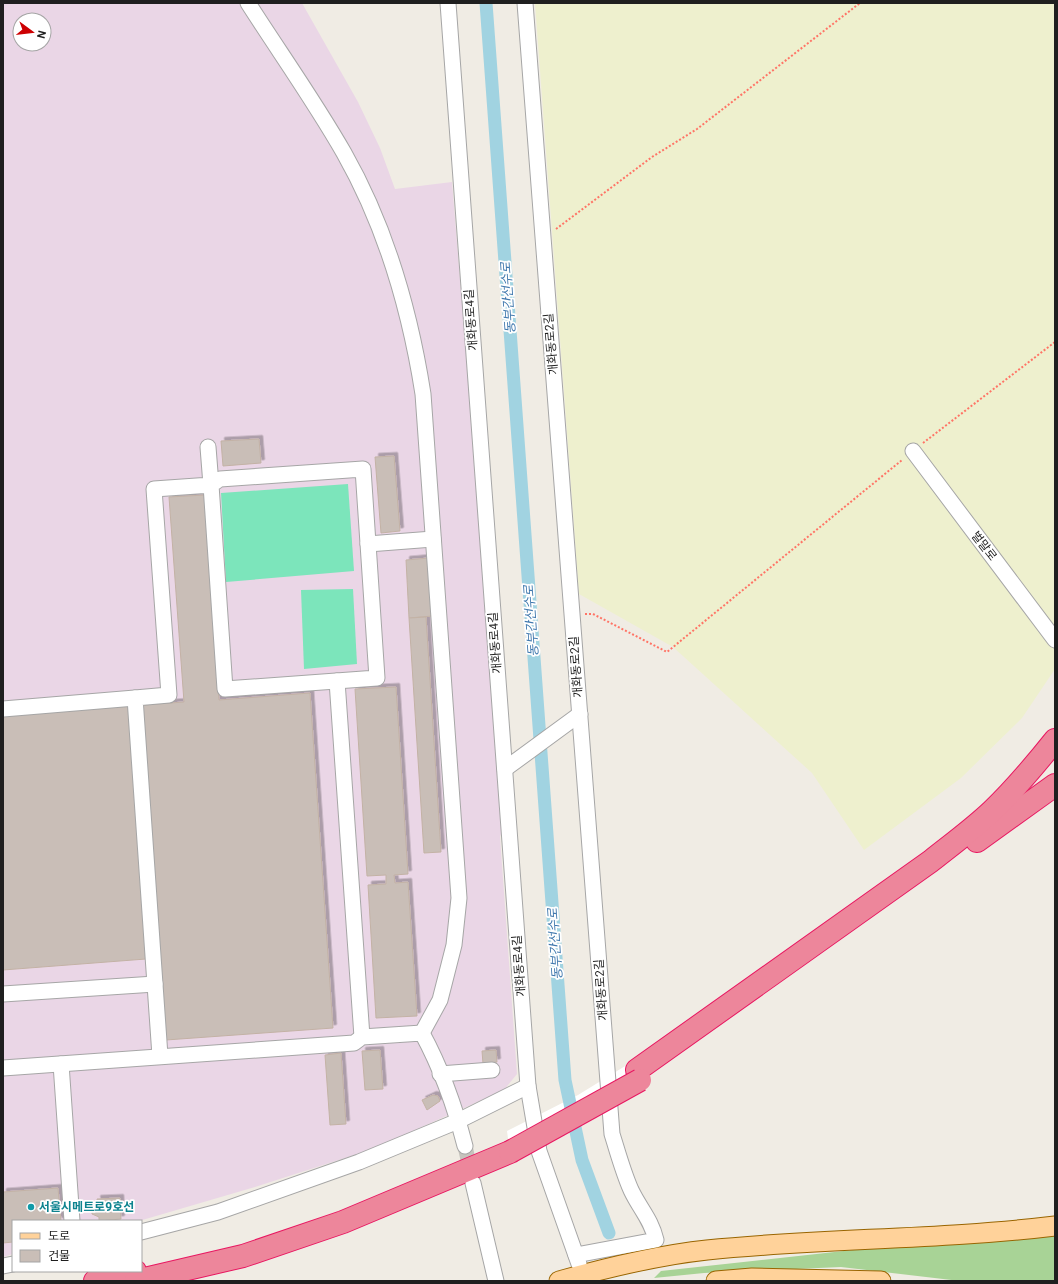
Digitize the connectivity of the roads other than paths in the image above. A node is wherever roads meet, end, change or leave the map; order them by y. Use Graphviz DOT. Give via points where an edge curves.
graph roads {
  1 [pos="248,3"];
  2 [pos="448,3"];
  3 [pos="525,3"];
  4 [pos="208,447"];
  5 [pos="913,451"];
  6 [pos="211,485"];
  7 [pos="432,539"];
  8 [pos="368,544"];
  9 [pos="1055,640"];
  10 [pos="337,681"];
  11 [pos="135,698"];
  12 [pos="3,709"];
  13 [pos="575,718"];
  14 [pos="1055,740"];
  15 [pos="505,769"];
  16 [pos="1055,785"];
  17 [pos="154,984"];
  18 [pos="3,994"];
  19 [pos="422,1033"];
  20 [pos="362,1037"];
  21 [pos="160,1056"];
  22 [pos="61,1064"];
  23 [pos="3,1068"];
  24 [pos="492,1070"];
  25 [pos="440,1074"];
  26 [pos="639,1075"];
  27 [pos="528,1086"];
  28 [pos="458,1121"];
  29 [pos="465,1146"];
  30 [pos="509,1146"];
  31 [pos="473,1183"];
  32 [pos="72,1220"];
  33 [pos="1055,1226"];
  34 [pos="142,1232"];
  35 [pos="576,1255"];
  36 [pos="142,1269"];
  37 [pos="131,1272"];
  38 [pos="582,1275"];
  39 [pos="95,1281"];
  40 [pos="136,1281"];
  41 [pos="496,1281"];
  42 [pos="559,1281"];
  43 [pos="716,1281"];
  44 [pos="881,1281"];
  1 -- 7 [label="street" via="344,153 383,238 416,349 423,394"];
  2 -- 15 [label="street, 개화동로4길"];
  3 -- 13 [label="street, 개화동로2길" via="572,614"];
  4 -- 6 [label="street"];
  5 -- 9 [label="street, 벌말로"];
  6 -- 8 [label="street" via="220,479 363,469"];
  6 -- 10 [label="street" via="225,689"];
  6 -- 11 [label="street" via="154,489 168,695"];
  7 -- 8 [label="street"];
  7 -- 19 [label="street" via="459,898 454,945 440,1000"];
  8 -- 10 [label="street" via="377,678"];
  10 -- 20 [label="street"];
  11 -- 12 [label="street"];
  11 -- 17 [label="street"];
  13 -- 15 [label="street"];
  13 -- 35 [label="street, 개화동로2길" via="612,1134 621,1166 632,1191 652,1224 656,1240"];
  14 -- 26 [label="highway" via="991,812 947,849"];
  15 -- 27 [label="street, 개화동로4길"];
  16 -- 26 [label="highway"];
  17 -- 18 [label="street"];
  17 -- 21 [label="street"];
  19 -- 20 [label="street"];
  19 -- 25 [label="street"];
  20 -- 21 [label="street" via="354,1043"];
  21 -- 22 [label="street"];
  22 -- 23 [label="street"];
  22 -- 32 [label="street"];
  24 -- 25 [label="street"];
  25 -- 28 [label="street"];
  26 -- 30 [label="highway"];
  27 -- 28 [label="street"];
  27 -- 35 [label="street, 개화동로4길" via="539,1151"];
  28 -- 29 [label="street"];
  28 -- 34 [label="street" via="360,1162 218,1212"];
  30 -- 36 [label="highway" via="239,1241"];
  30 -- 40 [label="highway" via="336,1224 243,1256"];
  31 -- 41 [label="street"];
  33 -- 38 [label="main road" via="706,1250"];
  35 -- 38 [label="street, 개화동로4길"];
  37 -- 39 [label="highway"];
  38 -- 42 [label="main road"];
  43 -- 44 [label="main road" via="752,1278"];
}
